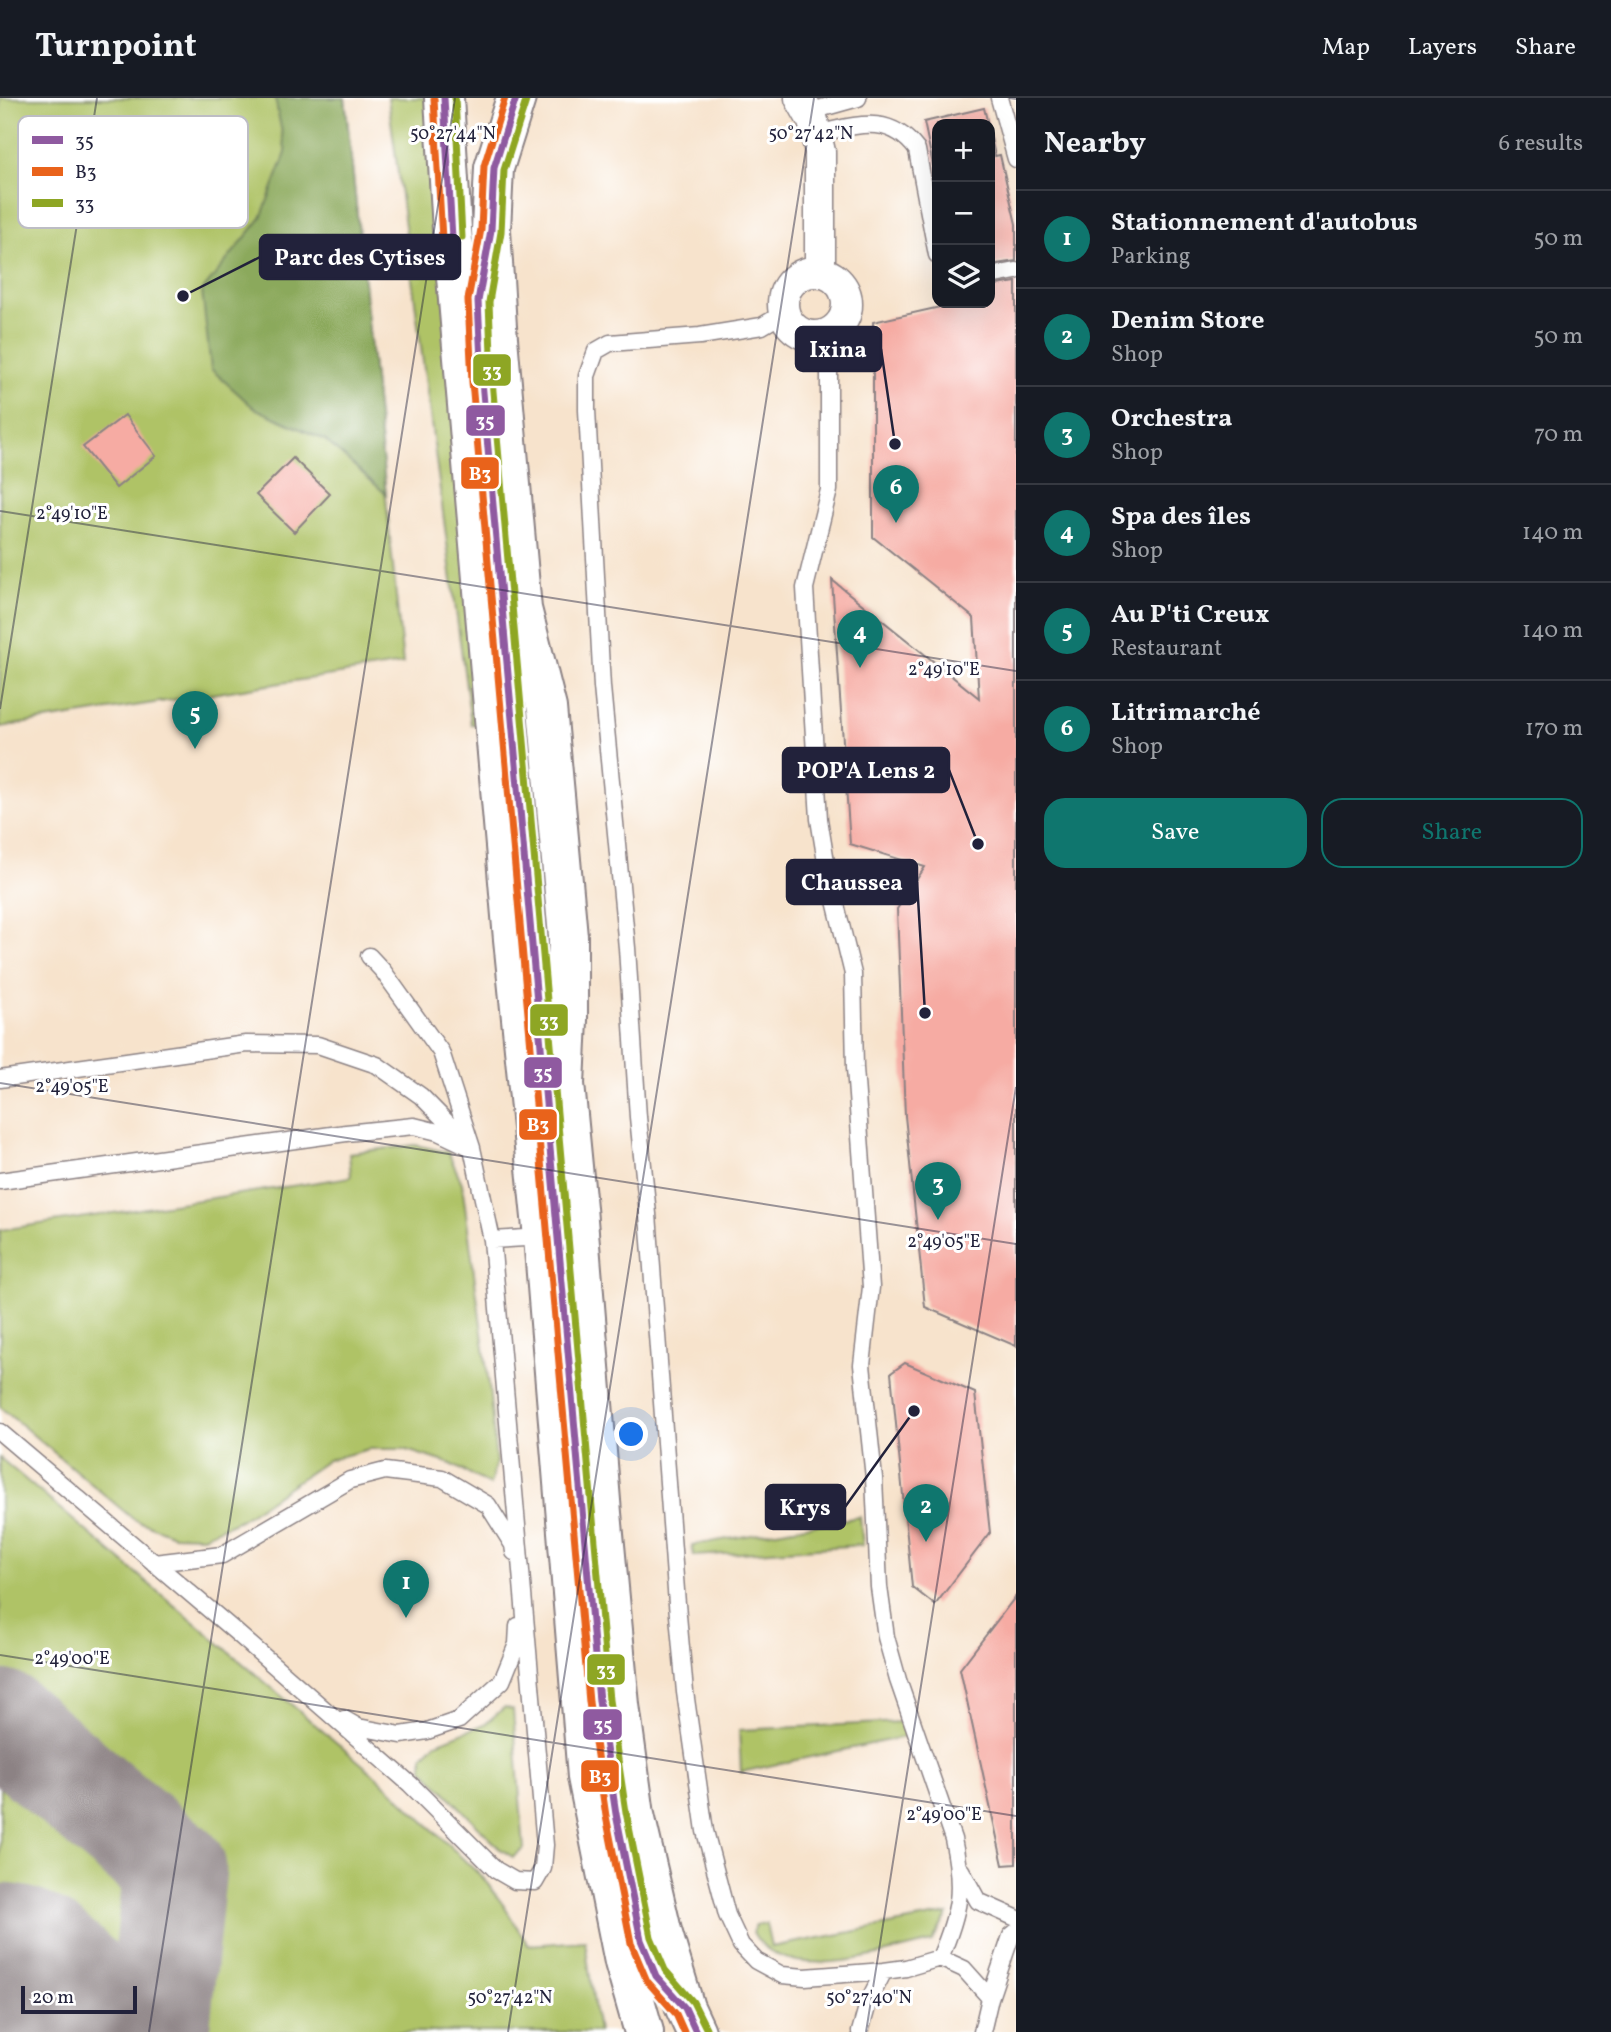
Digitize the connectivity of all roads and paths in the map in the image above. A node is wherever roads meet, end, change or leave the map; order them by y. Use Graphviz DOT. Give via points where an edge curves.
graph roads {
  1 [pos="444,98"];
  2 [pos="516,98"];
  3 [pos="858,98"];
  4 [pos="999,98"];
  5 [pos="808,115"];
  6 [pos="1016,159"];
  7 [pos="935,245"];
  8 [pos="1016,271"];
  9 [pos="820,273"];
  10 [pos="995,275"];
  11 [pos="784,313"];
  12 [pos="829,333"];
  13 [pos="369,957"];
  14 [pos="0,1079"];
  15 [pos="472,1148"];
  16 [pos="0,1181"];
  17 [pos="543,1237"];
  18 [pos="492,1240"];
  19 [pos="0,1432"];
  20 [pos="155,1563"];
  21 [pos="522,1591"];
  22 [pos="309,1698"];
  23 [pos="959,1865"];
  24 [pos="1016,1917"];
  25 [pos="1016,1932"];
  26 [pos="940,1958"];
  27 [pos="884,1971"];
  28 [pos="990,1998"];
  29 [pos="691,2020"];
  30 [pos="644,2032"];
  31 [pos="860,2032"];
  32 [pos="982,2032"];
  1 -- 17 [label="street" via="476,514"];
  2 -- 29 [label="street" via="494,168 491,230 497,327 522,609 547,708 568,936 565,1084 620,1705 635,1815 662,1931"];
  3 -- 5 [label="lane"];
  4 -- 6 [label="lane"];
  5 -- 7 [label="lane" via="869,123 907,136 917,149"];
  5 -- 9 [label="street" via="820,152"];
  8 -- 10 [label="lane"];
  9 -- 11 [label="street" via="792,282 783,302"];
  9 -- 12 [label="street" via="838,282 846,300 843,319"];
  11 -- 12 [label="street" via="797,331 818,336"];
  11 -- 27 [label="lane" via="762,326 615,342 596,351 587,376 587,410 602,687 685,1692 705,1831 727,1915 741,1945 756,1961 782,1975 805,1977"];
  12 -- 23 [label="lane" via="829,489 805,589 819,819 853,974 871,1287 862,1366 880,1587 886,1637 898,1680"];
  13 -- 15 [label="lane" via="441,1052"];
  14 -- 15 [label="lane" via="246,1044 318,1045 377,1065 421,1096"];
  15 -- 16 [label="lane" via="414,1126"];
  15 -- 18 [label="lane"];
  17 -- 18 [label="lane"];
  17 -- 30 [label="street" via="587,1777 624,1962"];
  18 -- 21 [label="lane"];
  19 -- 20 [label="lane"];
  20 -- 21 [label="lane" via="222,1555 350,1480 385,1471 442,1478 488,1505 513,1545"];
  20 -- 22 [label="lane"];
  21 -- 22 [label="lane" via="517,1644 502,1681 459,1720 401,1735 358,1727"];
  21 -- 22 [label="lane" via="545,1845 543,1868 535,1882 515,1881 496,1870 410,1784"];
  23 -- 24 [label="lane" via="978,1901"];
  23 -- 26 [label="lane" via="956,1921"];
  25 -- 28 [label="lane"];
  26 -- 27 [label="lane"];
  26 -- 28 [label="lane" via="964,1969"];
  27 -- 31 [label="lane"];
  28 -- 32 [label="lane"];
}
